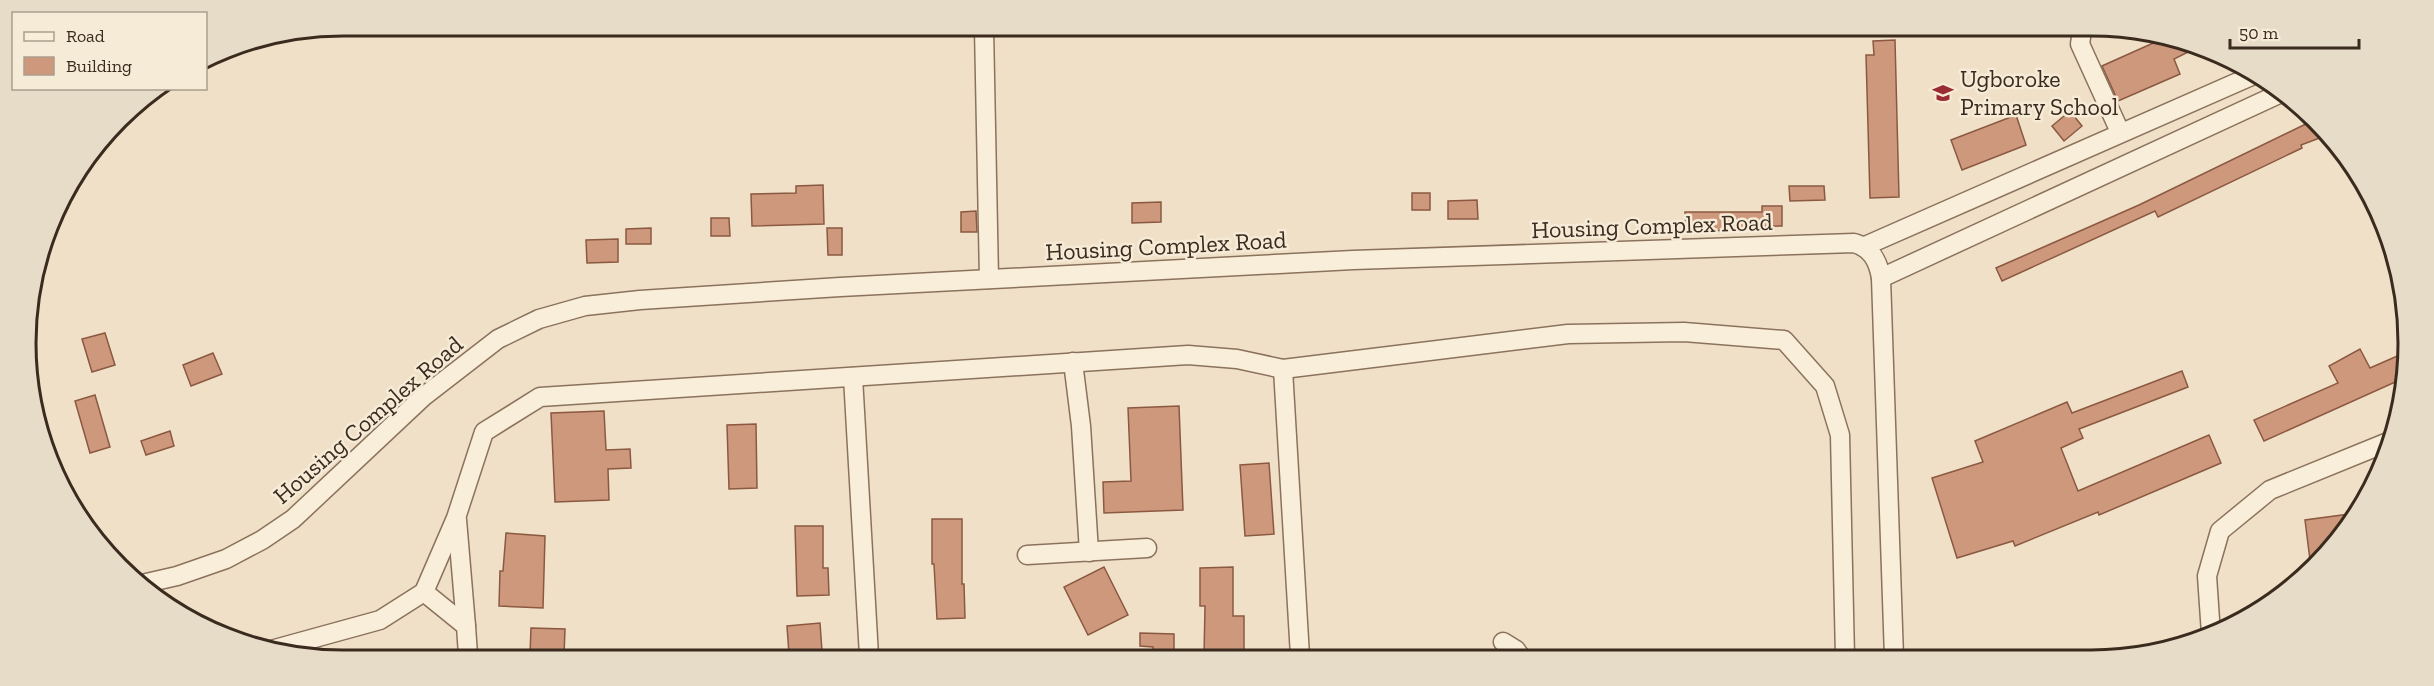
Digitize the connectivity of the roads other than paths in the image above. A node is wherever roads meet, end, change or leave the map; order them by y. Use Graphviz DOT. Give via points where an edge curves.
graph roads {
  1 [pos="984,36"];
  2 [pos="2081,36"];
  3 [pos="2246,78"];
  4 [pos="2274,96"];
  5 [pos="2120,132"];
  6 [pos="1865,246"];
  7 [pos="1881,278"];
  8 [pos="989,279"];
  9 [pos="1073,362"];
  10 [pos="1283,369"];
  11 [pos="853,377"];
  12 [pos="2381,445"];
  13 [pos="456,518"];
  14 [pos="1147,548"];
  15 [pos="1089,552"];
  16 [pos="1027,555"];
  17 [pos="150,582"];
  18 [pos="424,592"];
  19 [pos="466,626"];
  20 [pos="2210,626"];
  21 [pos="1503,642"];
  22 [pos="289,645"];
  23 [pos="468,650"];
  24 [pos="869,650"];
  25 [pos="1300,650"];
  26 [pos="1516,650"];
  27 [pos="1845,650"];
  28 [pos="1893,650"];
  1 -- 8 [label="street"];
  2 -- 5 [label="street" via="2080,44"];
  3 -- 5 [label="street"];
  4 -- 7 [label="street"];
  5 -- 6 [label="street"];
  6 -- 7 [label="street" via="1879,266"];
  6 -- 8 [label="street, Housing Complex Road" via="1854,243 1376,259"];
  7 -- 28 [label="street"];
  8 -- 17 [label="street, Housing Complex Road" via="640,300 585,306 538,319 498,339 423,397 278,530 226,559"];
  9 -- 10 [label="street" via="1188,355 1237,359"];
  9 -- 11 [label="street"];
  9 -- 15 [label="street"];
  10 -- 25 [label="street"];
  10 -- 27 [label="street" via="1568,334 1684,332 1784,340 1825,386 1840,435"];
  11 -- 13 [label="street" via="540,397 484,432"];
  11 -- 24 [label="street"];
  12 -- 20 [label="street" via="2270,490 2220,531 2207,576"];
  13 -- 18 [label="street"];
  13 -- 19 [label="street"];
  14 -- 15 [label="street"];
  15 -- 16 [label="street"];
  18 -- 19 [label="street"];
  18 -- 22 [label="street" via="380,620"];
  19 -- 23 [label="street"];
  21 -- 26 [label="street"];
}
